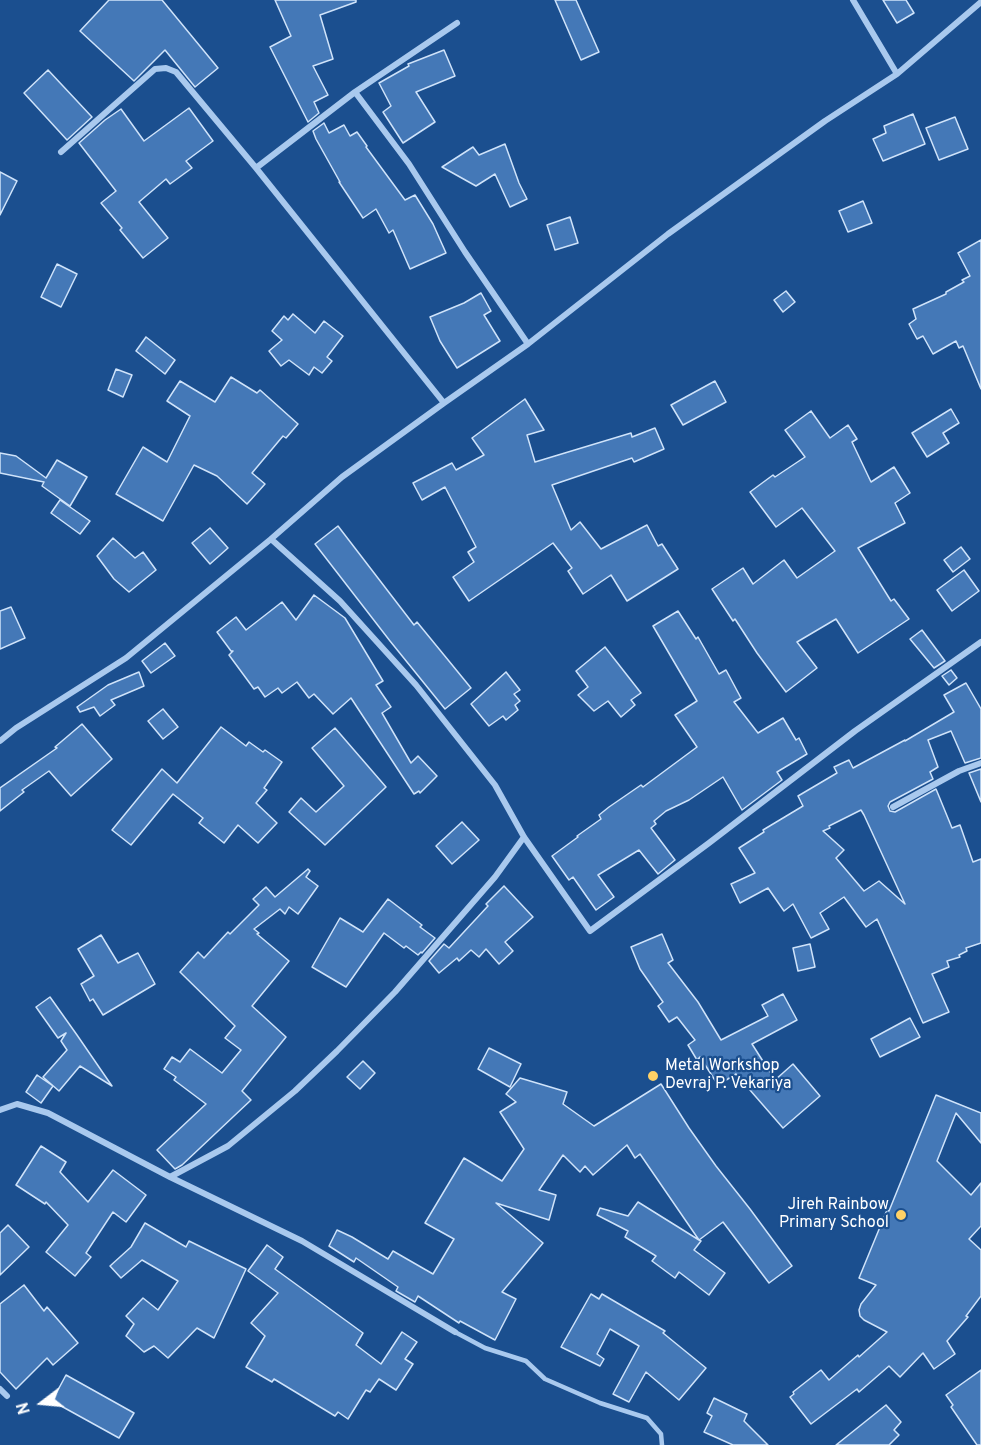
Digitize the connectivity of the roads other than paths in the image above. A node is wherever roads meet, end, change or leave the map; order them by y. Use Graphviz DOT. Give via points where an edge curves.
graph roads {
  1 [pos="853,0"];
  2 [pos="981,2"];
  3 [pos="457,23"];
  4 [pos="897,74"];
  5 [pos="355,92"];
  6 [pos="61,152"];
  7 [pos="256,168"];
  8 [pos="528,344"];
  9 [pos="444,403"];
  10 [pos="271,539"];
  11 [pos="981,642"];
  12 [pos="0,741"];
  13 [pos="981,763"];
  14 [pos="893,807"];
  15 [pos="524,837"];
  16 [pos="0,1110"];
  17 [pos="170,1177"];
  18 [pos="455,1332"];
  19 [pos="0,1389"];
  20 [pos="7,1396"];
  21 [pos="662,1445"];
  1 -- 4 [label="street"];
  2 -- 4 [label="street"];
  3 -- 5 [label="street"];
  4 -- 8 [label="street" via="668,234"];
  5 -- 7 [label="street"];
  5 -- 8 [label="street" via="409,164"];
  6 -- 7 [label="street" via="155,69 166,68 176,72"];
  7 -- 9 [label="street"];
  8 -- 9 [label="street"];
  9 -- 10 [label="street" via="342,477"];
  10 -- 12 [label="street" via="126,658"];
  10 -- 15 [label="street" via="340,601 416,685 495,785"];
  11 -- 15 [label="street" via="855,731 590,931"];
  13 -- 14 [label="street"];
  15 -- 17 [label="street" via="495,878 395,992 337,1051 228,1146"];
  16 -- 17 [label="street" via="17,1104 48,1113"];
  17 -- 18 [label="street" via="302,1241"];
  18 -- 21 [label="lane" via="485,1348 526,1361 545,1379 647,1418 661,1434"];
  19 -- 20 [label="street"];
}
